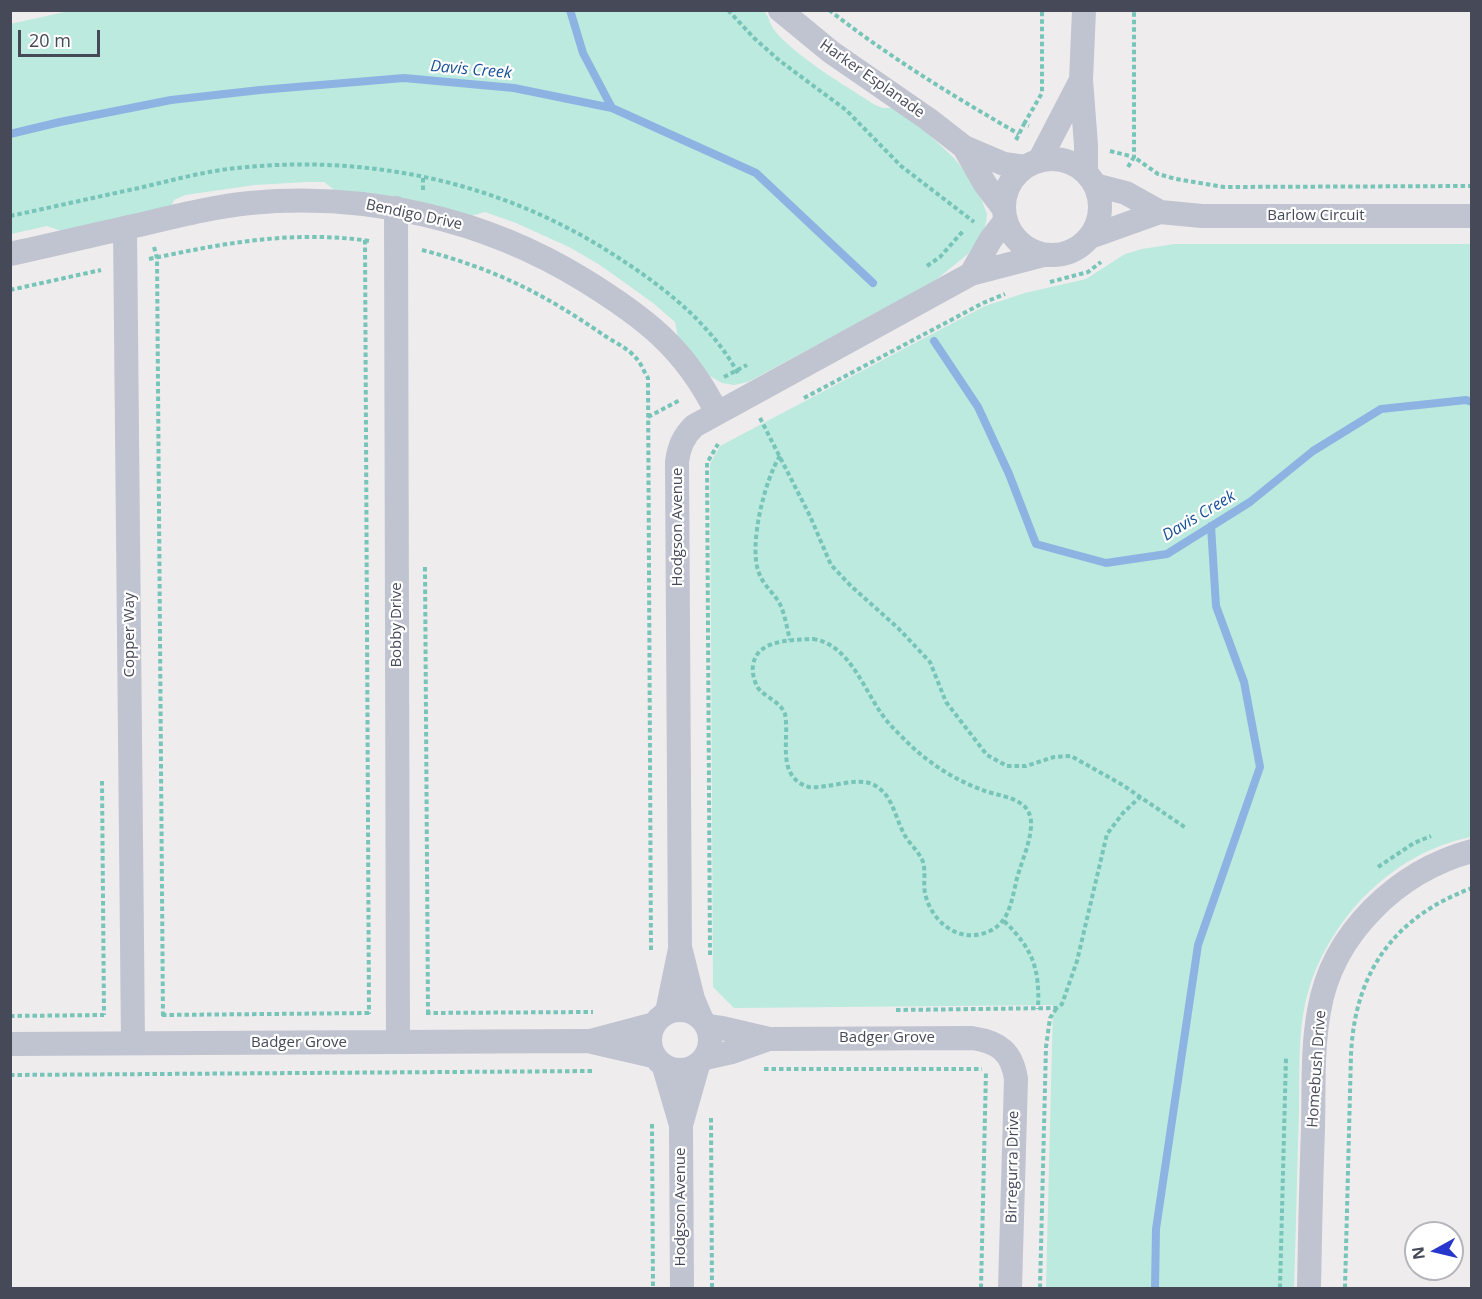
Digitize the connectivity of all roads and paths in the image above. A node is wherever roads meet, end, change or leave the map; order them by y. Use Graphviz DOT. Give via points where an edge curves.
graph roads {
  1 [pos="728,10"];
  2 [pos="780,10"];
  3 [pos="829,10"];
  4 [pos="1042,10"];
  5 [pos="1084,10"];
  6 [pos="1134,10"];
  7 [pos="1081,80"];
  8 [pos="1024,124"];
  9 [pos="1054,133"];
  10 [pos="1020,134"];
  11 [pos="1086,145"];
  12 [pos="964,147"];
  13 [pos="1134,157"];
  14 [pos="1023,164"];
  15 [pos="1090,179"];
  16 [pos="985,184"];
  17 [pos="1472,186"];
  18 [pos="141,187"];
  19 [pos="1126,193"];
  20 [pos="396,208"];
  21 [pos="1160,212"];
  22 [pos="1005,214"];
  23 [pos="10,216"];
  24 [pos="1472,216"];
  25 [pos="972,220"];
  26 [pos="149,222"];
  27 [pos="125,228"];
  28 [pos="1090,237"];
  29 [pos="365,240"];
  30 [pos="396,244"];
  31 [pos="10,254"];
  32 [pos="1044,255"];
  33 [pos="157,258"];
  34 [pos="1105,259"];
  35 [pos="127,264"];
  36 [pos="923,269"];
  37 [pos="971,274"];
  38 [pos="1047,283"];
  39 [pos="10,290"];
  40 [pos="1008,293"];
  41 [pos="747,364"];
  42 [pos="737,370"];
  43 [pos="704,388"];
  44 [pos="750,396"];
  45 [pos="804,398"];
  46 [pos="717,413"];
  47 [pos="648,417"];
  48 [pos="762,420"];
  49 [pos="753,425"];
  50 [pos="727,439"];
  51 [pos="780,455"];
  52 [pos="790,640"];
  53 [pos="1140,797"];
  54 [pos="1186,828"];
  55 [pos="1472,851"];
  56 [pos="1472,888"];
  57 [pos="1004,921"];
  58 [pos="681,949"];
  59 [pos="651,954"];
  60 [pos="710,965"];
  61 [pos="1057,1008"];
  62 [pos="1038,1009"];
  63 [pos="884,1010"];
  64 [pos="604,1012"];
  65 [pos="398,1013"];
  66 [pos="369,1014"];
  67 [pos="133,1015"];
  68 [pos="163,1015"];
  69 [pos="10,1016"];
  70 [pos="660,1018"];
  71 [pos="704,1022"];
  72 [pos="769,1039"];
  73 [pos="588,1041"];
  74 [pos="398,1042"];
  75 [pos="133,1043"];
  76 [pos="163,1043"];
  77 [pos="10,1044"];
  78 [pos="1003,1050"];
  79 [pos="659,1061"];
  80 [pos="701,1061"];
  81 [pos="756,1070"];
  82 [pos="605,1071"];
  83 [pos="162,1073"];
  84 [pos="10,1074"];
  85 [pos="652,1116"];
  86 [pos="711,1116"];
  87 [pos="681,1125"];
  88 [pos="653,1288"];
  89 [pos="681,1288"];
  90 [pos="712,1288"];
  91 [pos="981,1288"];
  92 [pos="1010,1288"];
  93 [pos="1040,1288"];
  94 [pos="1309,1288"];
  95 [pos="1344,1288"];
  1 -- 25 [label="path" via="780,61 846,110 901,166"];
  2 -- 12 [label="street, Harker Esplanade"];
  3 -- 10 [label="path" via="908,68"];
  4 -- 8 [label="path" via="1042,93"];
  5 -- 7 [label="street"];
  6 -- 13 [label="path"];
  7 -- 9 [label="street"];
  7 -- 11 [label="street"];
  8 -- 9 [label="path"];
  8 -- 10 [label="path"];
  9 -- 14 [label="street"];
  10 -- 14 [label="path"];
  11 -- 13 [label="path"];
  11 -- 15 [label="street"];
  12 -- 14 [label="street, Harker Esplanade"];
  12 -- 16 [label="street, Harker Esplanade"];
  13 -- 17 [label="path" via="1158,174 1224,187"];
  13 -- 19 [label="path" via="1128,166"];
  14 -- 15 [label="street" via="1062,160"];
  14 -- 22 [label="street" via="1009,187"];
  15 -- 19 [label="street, Barlow Circuit"];
  15 -- 28 [label="street" via="1100,209"];
  16 -- 22 [label="street, Harker Esplanade"];
  16 -- 25 [label="path"];
  18 -- 23 [label="path"];
  18 -- 26 [label="path"];
  18 -- 42 [label="path" via="226,170 308,164 384,169 464,186 545,217 632,266 682,304"];
  19 -- 21 [label="street, Barlow Circuit"];
  20 -- 26 [label="street, Bendigo Drive" via="335,202 266,202"];
  20 -- 30 [label="street, Bobby Drive"];
  20 -- 43 [label="street, Bendigo Drive" via="485,231 556,263 651,326 682,357"];
  21 -- 24 [label="street, Barlow Circuit" via="1202,216"];
  21 -- 28 [label="street, Barlow Circuit"];
  22 -- 32 [label="street" via="1019,242"];
  22 -- 37 [label="street"];
  25 -- 36 [label="path" via="940,257"];
  26 -- 27 [label="street, Bendigo Drive"];
  26 -- 33 [label="path"];
  27 -- 31 [label="street, Bendigo Drive"];
  27 -- 35 [label="street, Copper Way"];
  28 -- 32 [label="street" via="1071,251"];
  29 -- 30 [label="path"];
  29 -- 33 [label="path" via="270,238"];
  29 -- 66 [label="path"];
  30 -- 47 [label="path" via="510,279 567,310 626,350 636,357 648,378"];
  30 -- 65 [label="street, Bobby Drive"];
  32 -- 37 [label="street, Hodgson Avenue"];
  33 -- 35 [label="path"];
  33 -- 68 [label="path"];
  34 -- 38 [label="path" via="1088,272"];
  35 -- 39 [label="path"];
  35 -- 67 [label="street, Copper Way"];
  37 -- 44 [label="street, Hodgson Avenue"];
  40 -- 45 [label="path"];
  41 -- 42 [label="path"];
  42 -- 43 [label="path"];
  42 -- 44 [label="path"];
  43 -- 46 [label="street, Bendigo Drive"];
  43 -- 47 [label="path"];
  44 -- 46 [label="street, Hodgson Avenue"];
  44 -- 48 [label="path"];
  46 -- 58 [label="street, Hodgson Avenue" via="687,433 677,462"];
  47 -- 59 [label="path"];
  48 -- 49 [label="path"];
  48 -- 51 [label="path"];
  50 -- 60 [label="path" via="718,444 707,463"];
  51 -- 52 [label="path" via="763,496 756,559 759,574 780,604"];
  51 -- 53 [label="path" via="831,565 930,662 946,702 987,755 1007,766 1071,756"];
  52 -- 57 [label="path" via="820,640 833,647 852,667 891,726 916,751 957,778 1018,801 1027,809 1029,833"];
  52 -- 57 [label="path" via="767,646 756,656 753,667 759,689 782,708 788,769 794,780 816,788 866,782 881,790 889,798 902,832 923,864 927,902 939,921 957,933 972,936 992,930"];
  53 -- 54 [label="path"];
  53 -- 61 [label="path" via="1107,834 1068,991"];
  55 -- 94 [label="street, Homebush Drive" via="1416,874 1383,899 1352,935 1327,983 1319,1008 1314,1052"];
  56 -- 95 [label="path" via="1429,907 1407,924 1376,961 1358,1004 1352,1026"];
  57 -- 62 [label="path" via="1032,957 1039,981"];
  58 -- 70 [label="street, Hodgson Avenue"];
  58 -- 71 [label="street, Hodgson Avenue" via="693,999"];
  61 -- 62 [label="path"];
  61 -- 93 [label="path" via="1050,1018 1046,1047"];
  62 -- 63 [label="path"];
  64 -- 65 [label="path"];
  65 -- 66 [label="path"];
  65 -- 74 [label="street, Bobby Drive"];
  66 -- 68 [label="path"];
  67 -- 68 [label="path"];
  67 -- 69 [label="path"];
  67 -- 75 [label="street, Copper Way"];
  68 -- 76 [label="path"];
  70 -- 71 [label="street" via="684,1010"];
  70 -- 73 [label="street, Badger Grove"];
  70 -- 79 [label="street" via="649,1040"];
  71 -- 72 [label="street, Badger Grove"];
  71 -- 80 [label="street" via="710,1043"];
  72 -- 78 [label="street, Badger Grove" via="972,1038 994,1043"];
  72 -- 80 [label="street, Badger Grove"];
  73 -- 74 [label="street, Badger Grove"];
  73 -- 79 [label="street, Badger Grove"];
  74 -- 76 [label="street, Badger Grove"];
  75 -- 76 [label="street, Badger Grove"];
  75 -- 77 [label="street, Badger Grove"];
  76 -- 83 [label="path"];
  78 -- 92 [label="street, Birregurra Drive" via="1016,1079"];
  79 -- 80 [label="street" via="681,1071"];
  79 -- 87 [label="street, Hodgson Avenue"];
  80 -- 87 [label="street, Hodgson Avenue"];
  81 -- 91 [label="path" via="986,1069"];
  82 -- 83 [label="path"];
  83 -- 84 [label="path"];
  85 -- 88 [label="path"];
  86 -- 90 [label="path"];
  87 -- 89 [label="street, Hodgson Avenue"];
}
